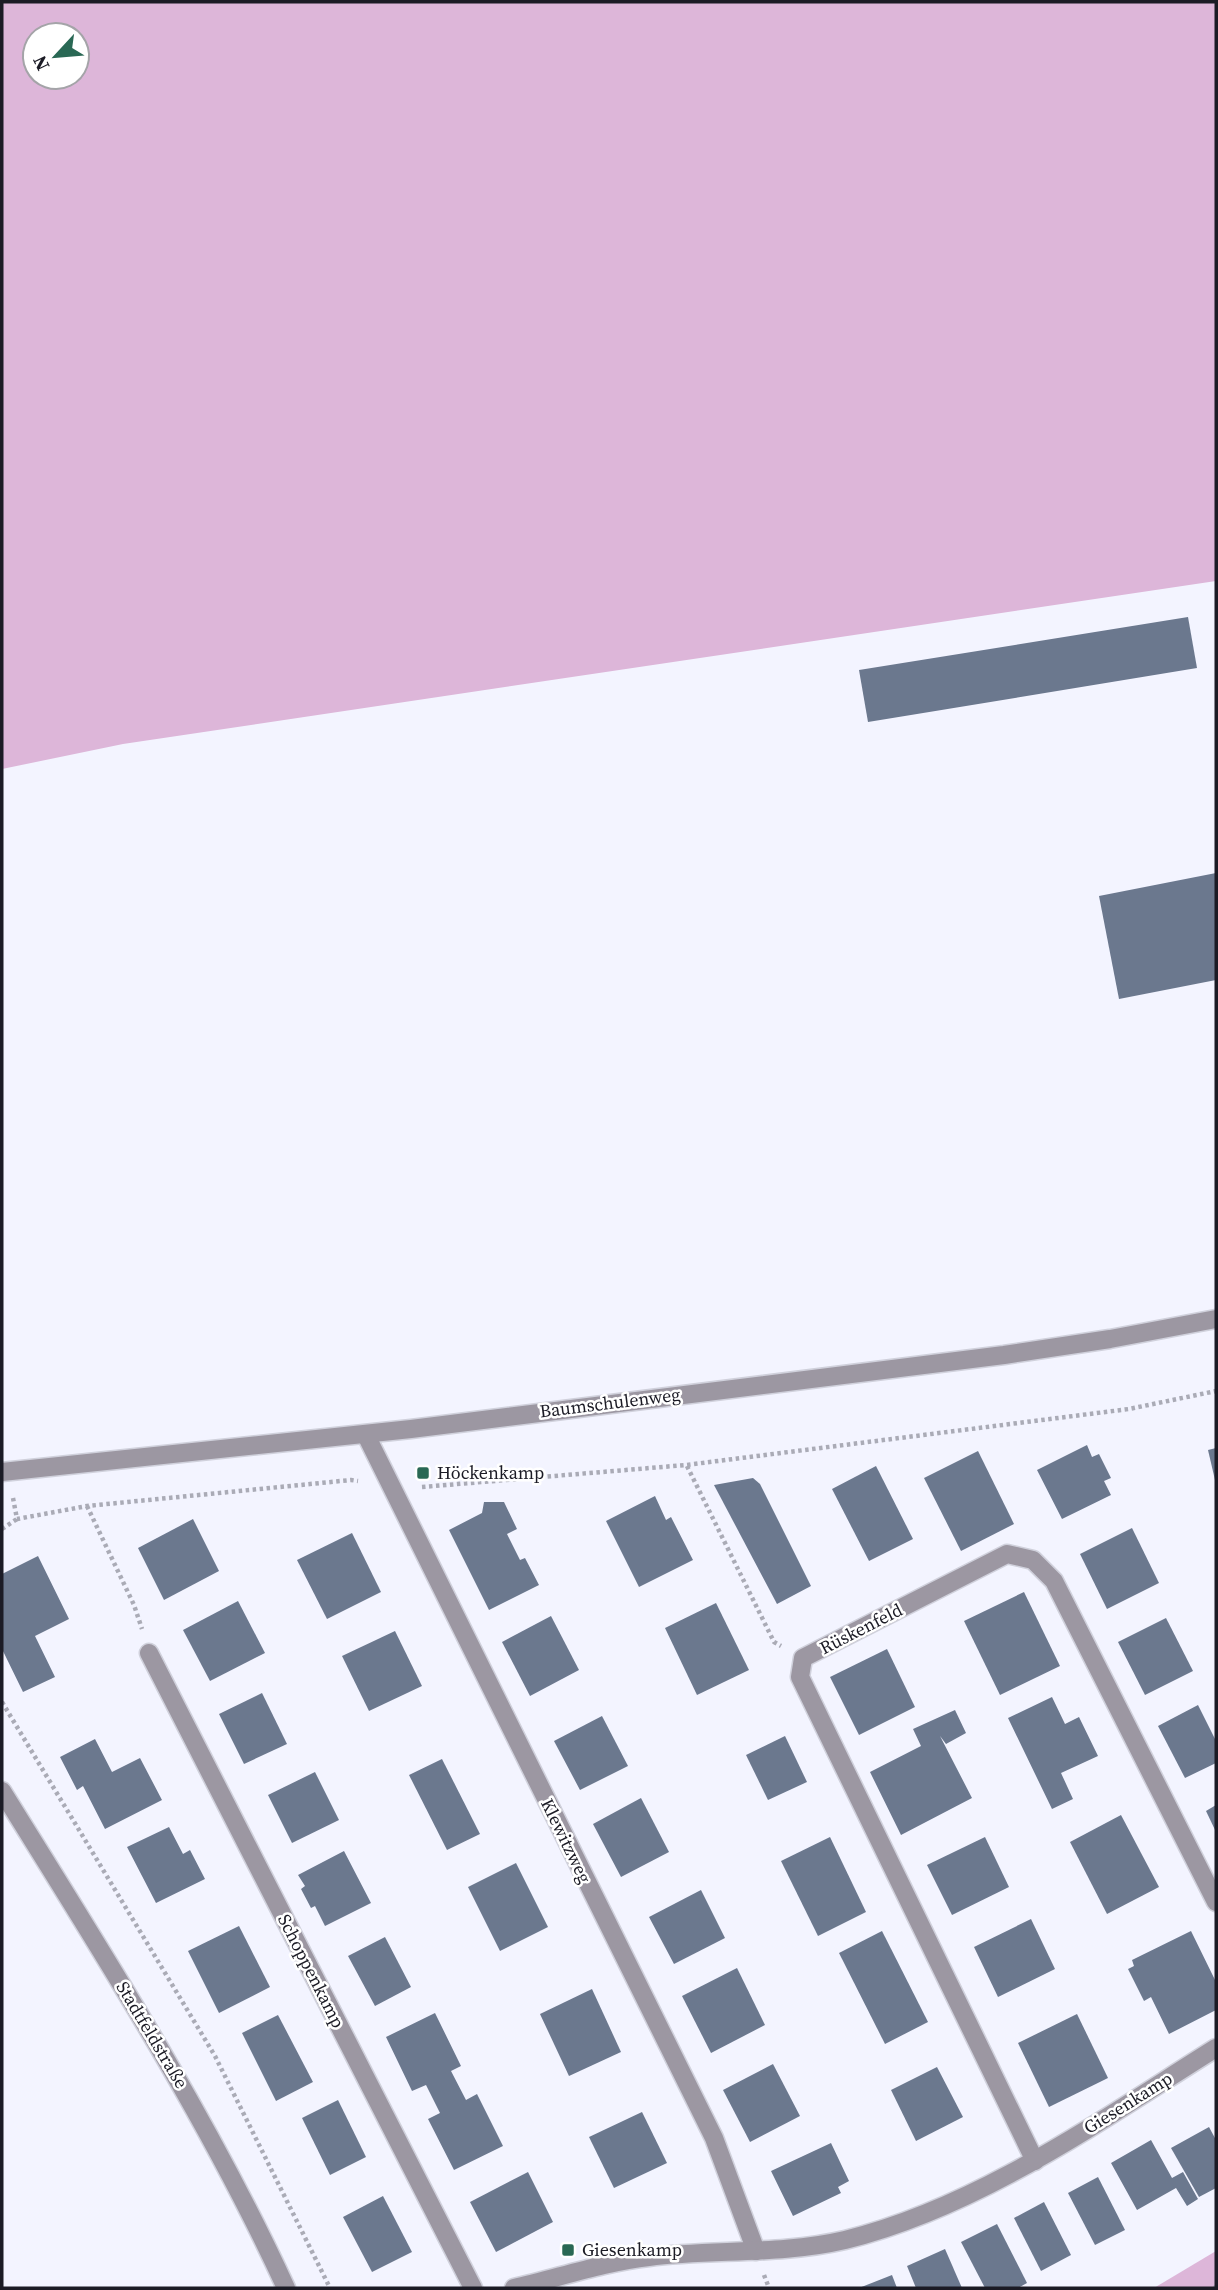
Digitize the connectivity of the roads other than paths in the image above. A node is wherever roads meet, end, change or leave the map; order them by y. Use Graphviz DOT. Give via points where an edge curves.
graph roads {
  1 [pos="1216,1318"];
  2 [pos="366,1434"];
  3 [pos="5,1472"];
  4 [pos="149,1653"];
  5 [pos="2,1791"];
  6 [pos="1216,1902"];
  7 [pos="1216,2048"];
  8 [pos="1035,2161"];
  9 [pos="756,2251"];
  10 [pos="286,2288"];
  11 [pos="474,2288"];
  12 [pos="514,2288"];
  1 -- 2 [label="street, Baumschulenweg" via="1004,1355"];
  2 -- 3 [label="street, Baumschulenweg"];
  2 -- 9 [label="street, Klewitzweg" via="714,2138"];
  4 -- 11 [label="street, Schoppenkamp"];
  5 -- 10 [label="street, Stadtfeldstraße" via="172,2065"];
  6 -- 8 [label="street, Rüskenfeld" via="1054,1581 1033,1560 1007,1554 803,1658 800,1677"];
  7 -- 8 [label="street, Giesenkamp"];
  8 -- 9 [label="street, Giesenkamp" via="929,2211 844,2240"];
  9 -- 12 [label="street, Giesenkamp" via="648,2257"];
}
